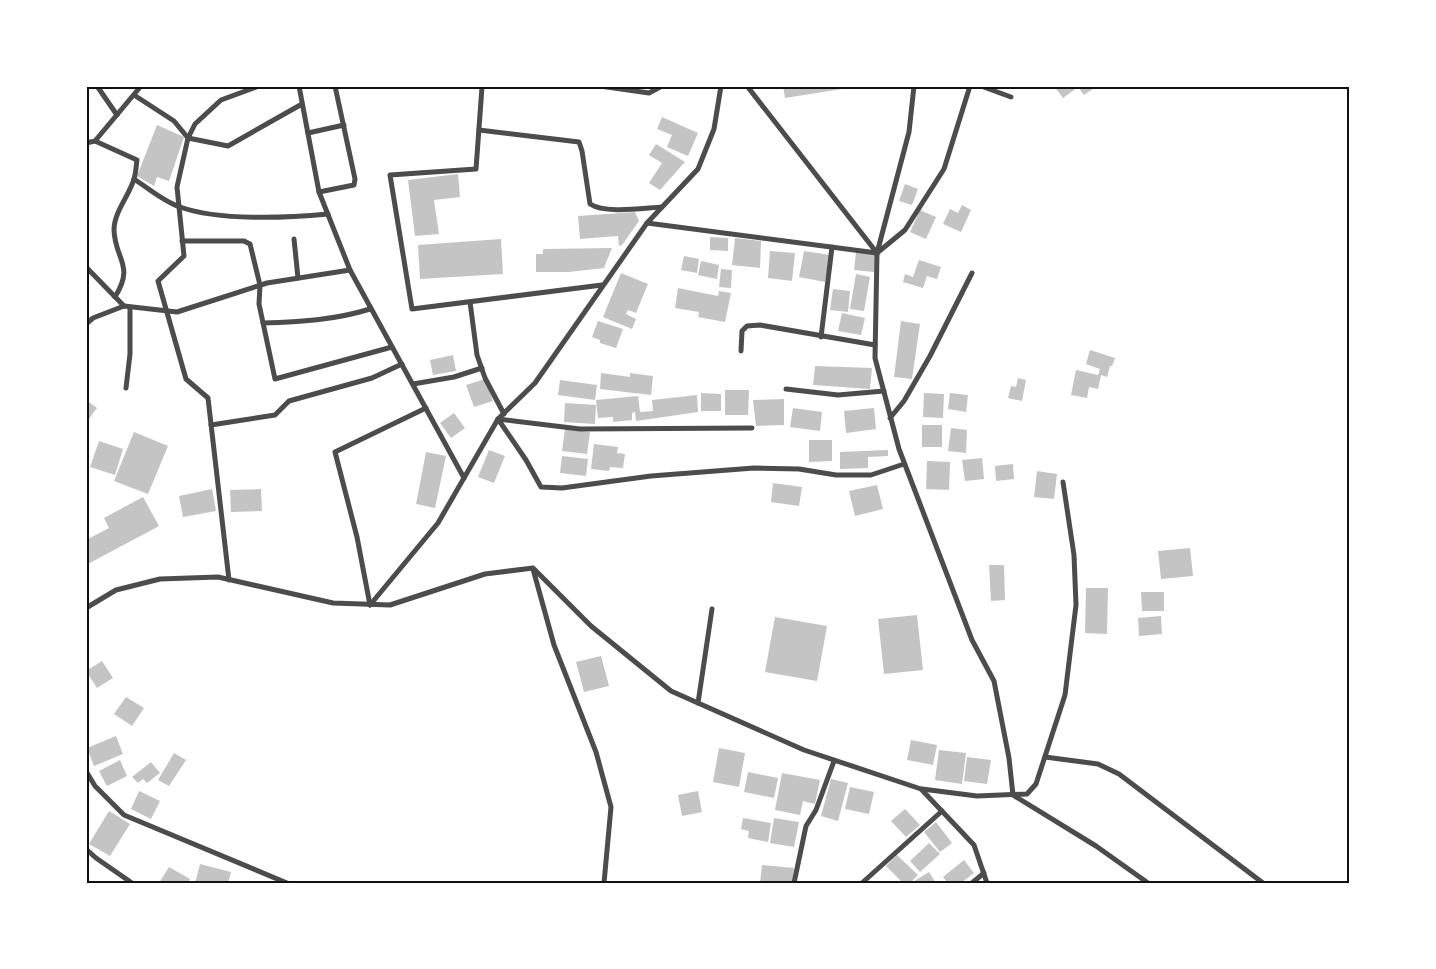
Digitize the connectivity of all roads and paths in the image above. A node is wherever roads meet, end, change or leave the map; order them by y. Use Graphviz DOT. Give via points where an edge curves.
graph roads {
  1 [pos="97,86"];
  2 [pos="141,86"];
  3 [pos="259,86"];
  4 [pos="299,86"];
  5 [pos="335,86"];
  6 [pos="477,86"];
  7 [pos="482,86"];
  8 [pos="600,86"];
  9 [pos="662,86"];
  10 [pos="721,86"];
  11 [pos="747,86"];
  12 [pos="914,86"];
  13 [pos="970,86"];
  14 [pos="981,86"];
  15 [pos="134,95"];
  16 [pos="1011,97"];
  17 [pos="302,104"];
  18 [pos="117,114"];
  19 [pos="344,125"];
  20 [pos="479,130"];
  21 [pos="308,133"];
  22 [pos="188,138"];
  23 [pos="95,141"];
  24 [pos="86,143"];
  25 [pos="134,180"];
  26 [pos="319,192"];
  27 [pos="179,207"];
  28 [pos="662,207"];
  29 [pos="328,214"];
  30 [pos="647,223"];
  31 [pos="294,238"];
  32 [pos="182,241"];
  33 [pos="832,247"];
  34 [pos="877,254"];
  35 [pos="86,267"];
  36 [pos="350,270"];
  37 [pos="972,273"];
  38 [pos="298,278"];
  39 [pos="260,285"];
  40 [pos="602,285"];
  41 [pos="115,297"];
  42 [pos="470,302"];
  43 [pos="127,306"];
  44 [pos="370,309"];
  45 [pos="165,310"];
  46 [pos="263,323"];
  47 [pos="86,324"];
  48 [pos="821,337"];
  49 [pos="875,345"];
  50 [pos="392,347"];
  51 [pos="741,351"];
  52 [pos="402,364"];
  53 [pos="482,368"];
  54 [pos="413,384"];
  55 [pos="126,388"];
  56 [pos="786,389"];
  57 [pos="884,391"];
  58 [pos="426,408"];
  59 [pos="504,414"];
  60 [pos="890,418"];
  61 [pos="498,419"];
  62 [pos="211,425"];
  63 [pos="752,428"];
  64 [pos="904,464"];
  65 [pos="464,478"];
  66 [pos="1062,482"];
  67 [pos="533,568"];
  68 [pos="229,580"];
  69 [pos="370,604"];
  70 [pos="86,608"];
  71 [pos="712,609"];
  72 [pos="698,703"];
  73 [pos="1045,757"];
  74 [pos="834,760"];
  75 [pos="86,771"];
  76 [pos="921,789"];
  77 [pos="1012,795"];
  78 [pos="942,811"];
  79 [pos="86,849"];
  80 [pos="984,873"];
  81 [pos="132,883"];
  82 [pos="287,883"];
  83 [pos="604,883"];
  84 [pos="794,883"];
  85 [pos="862,883"];
  86 [pos="972,883"];
  87 [pos="987,883"];
  88 [pos="1148,883"];
  89 [pos="1264,883"];
  1 -- 18 [label="street"];
  2 -- 15 [label="street"];
  3 -- 22 [label="street" via="221,100 195,124"];
  4 -- 17 [label="street"];
  5 -- 19 [label="street"];
  6 -- 7 [label="street"];
  7 -- 20 [label="street"];
  8 -- 9 [label="street" via="649,93"];
  10 -- 28 [label="street" via="714,129 698,169"];
  11 -- 34 [label="street"];
  12 -- 34 [label="street" via="909,132"];
  13 -- 34 [label="street" via="944,169 905,230"];
  14 -- 16 [label="street"];
  15 -- 18 [label="street"];
  15 -- 22 [label="street" via="174,121"];
  17 -- 21 [label="street"];
  17 -- 22 [label="street" via="228,146"];
  18 -- 23 [label="street"];
  19 -- 21 [label="street"];
  19 -- 26 [label="street" via="354,186"];
  20 -- 28 [label="street" via="578,142 590,204 606,209"];
  20 -- 42 [label="street" via="476,169 390,175 412,309"];
  21 -- 26 [label="street"];
  22 -- 27 [label="street" via="177,187"];
  23 -- 24 [label="street"];
  23 -- 25 [label="street" via="137,160"];
  25 -- 27 [label="street"];
  25 -- 41 [label="street" via="114,230 124,267 123,284"];
  26 -- 29 [label="street"];
  27 -- 29 [label="street" via="267,217"];
  27 -- 32 [label="street"];
  28 -- 30 [label="street"];
  29 -- 36 [label="street"];
  30 -- 33 [label="street"];
  30 -- 40 [label="street"];
  31 -- 38 [label="street"];
  32 -- 39 [label="street" via="219,240 250,244"];
  32 -- 45 [label="street" via="184,256 158,281"];
  33 -- 34 [label="street"];
  33 -- 48 [label="street"];
  34 -- 49 [label="street"];
  35 -- 41 [label="street"];
  36 -- 38 [label="street"];
  36 -- 44 [label="street"];
  37 -- 60 [label="street" via="930,356 904,401"];
  38 -- 39 [label="street"];
  39 -- 45 [label="street" via="177,312"];
  39 -- 46 [label="street" via="258,304"];
  40 -- 42 [label="street"];
  40 -- 59 [label="street" via="535,383"];
  41 -- 43 [label="street"];
  42 -- 53 [label="street" via="477,355"];
  43 -- 45 [label="street"];
  43 -- 47 [label="street" via="93,318"];
  43 -- 55 [label="street" via="130,354"];
  44 -- 46 [label="street" via="325,320"];
  44 -- 50 [label="street"];
  45 -- 62 [label="street" via="186,379 208,398"];
  46 -- 50 [label="street" via="274,379"];
  48 -- 49 [label="street"];
  48 -- 51 [label="street" via="760,324 747,326 742,331"];
  49 -- 57 [label="street"];
  50 -- 52 [label="street"];
  52 -- 54 [label="street"];
  52 -- 62 [label="street" via="372,378 289,400 275,415"];
  53 -- 54 [label="street"];
  53 -- 59 [label="street"];
  54 -- 58 [label="street"];
  56 -- 57 [label="street" via="838,395"];
  57 -- 60 [label="street"];
  58 -- 65 [label="street"];
  58 -- 69 [label="street" via="335,452"];
  59 -- 61 [label="street"];
  60 -- 64 [label="street"];
  61 -- 63 [label="street" via="580,429"];
  61 -- 64 [label="street" via="541,486 562,488 651,476 754,468 799,469 836,475 871,474"];
  61 -- 65 [label="street"];
  62 -- 68 [label="street"];
  64 -- 77 [label="street" via="972,640 994,681 1009,758"];
  65 -- 69 [label="street" via="438,523"];
  66 -- 73 [label="street" via="1074,555 1076,605 1065,695"];
  67 -- 69 [label="street" via="485,574 390,605"];
  67 -- 72 [label="street" via="591,626 671,691"];
  67 -- 83 [label="street" via="554,645 596,752 611,807"];
  68 -- 69 [label="street" via="333,603"];
  68 -- 70 [label="street" via="218,577 160,579 116,590"];
  71 -- 72 [label="street"];
  72 -- 74 [label="street"];
  73 -- 77 [label="street" via="1036,784 1027,794"];
  73 -- 89 [label="street" via="1098,764 1119,774"];
  74 -- 76 [label="street"];
  74 -- 84 [label="street" via="816,810 806,826"];
  75 -- 82 [label="street" via="95,786 124,816"];
  76 -- 77 [label="street" via="977,796"];
  76 -- 78 [label="street"];
  77 -- 88 [label="street" via="1096,846"];
  78 -- 80 [label="street" via="974,845"];
  78 -- 85 [label="street"];
  79 -- 81 [label="street"];
  80 -- 86 [label="street"];
  80 -- 87 [label="street"];
}
